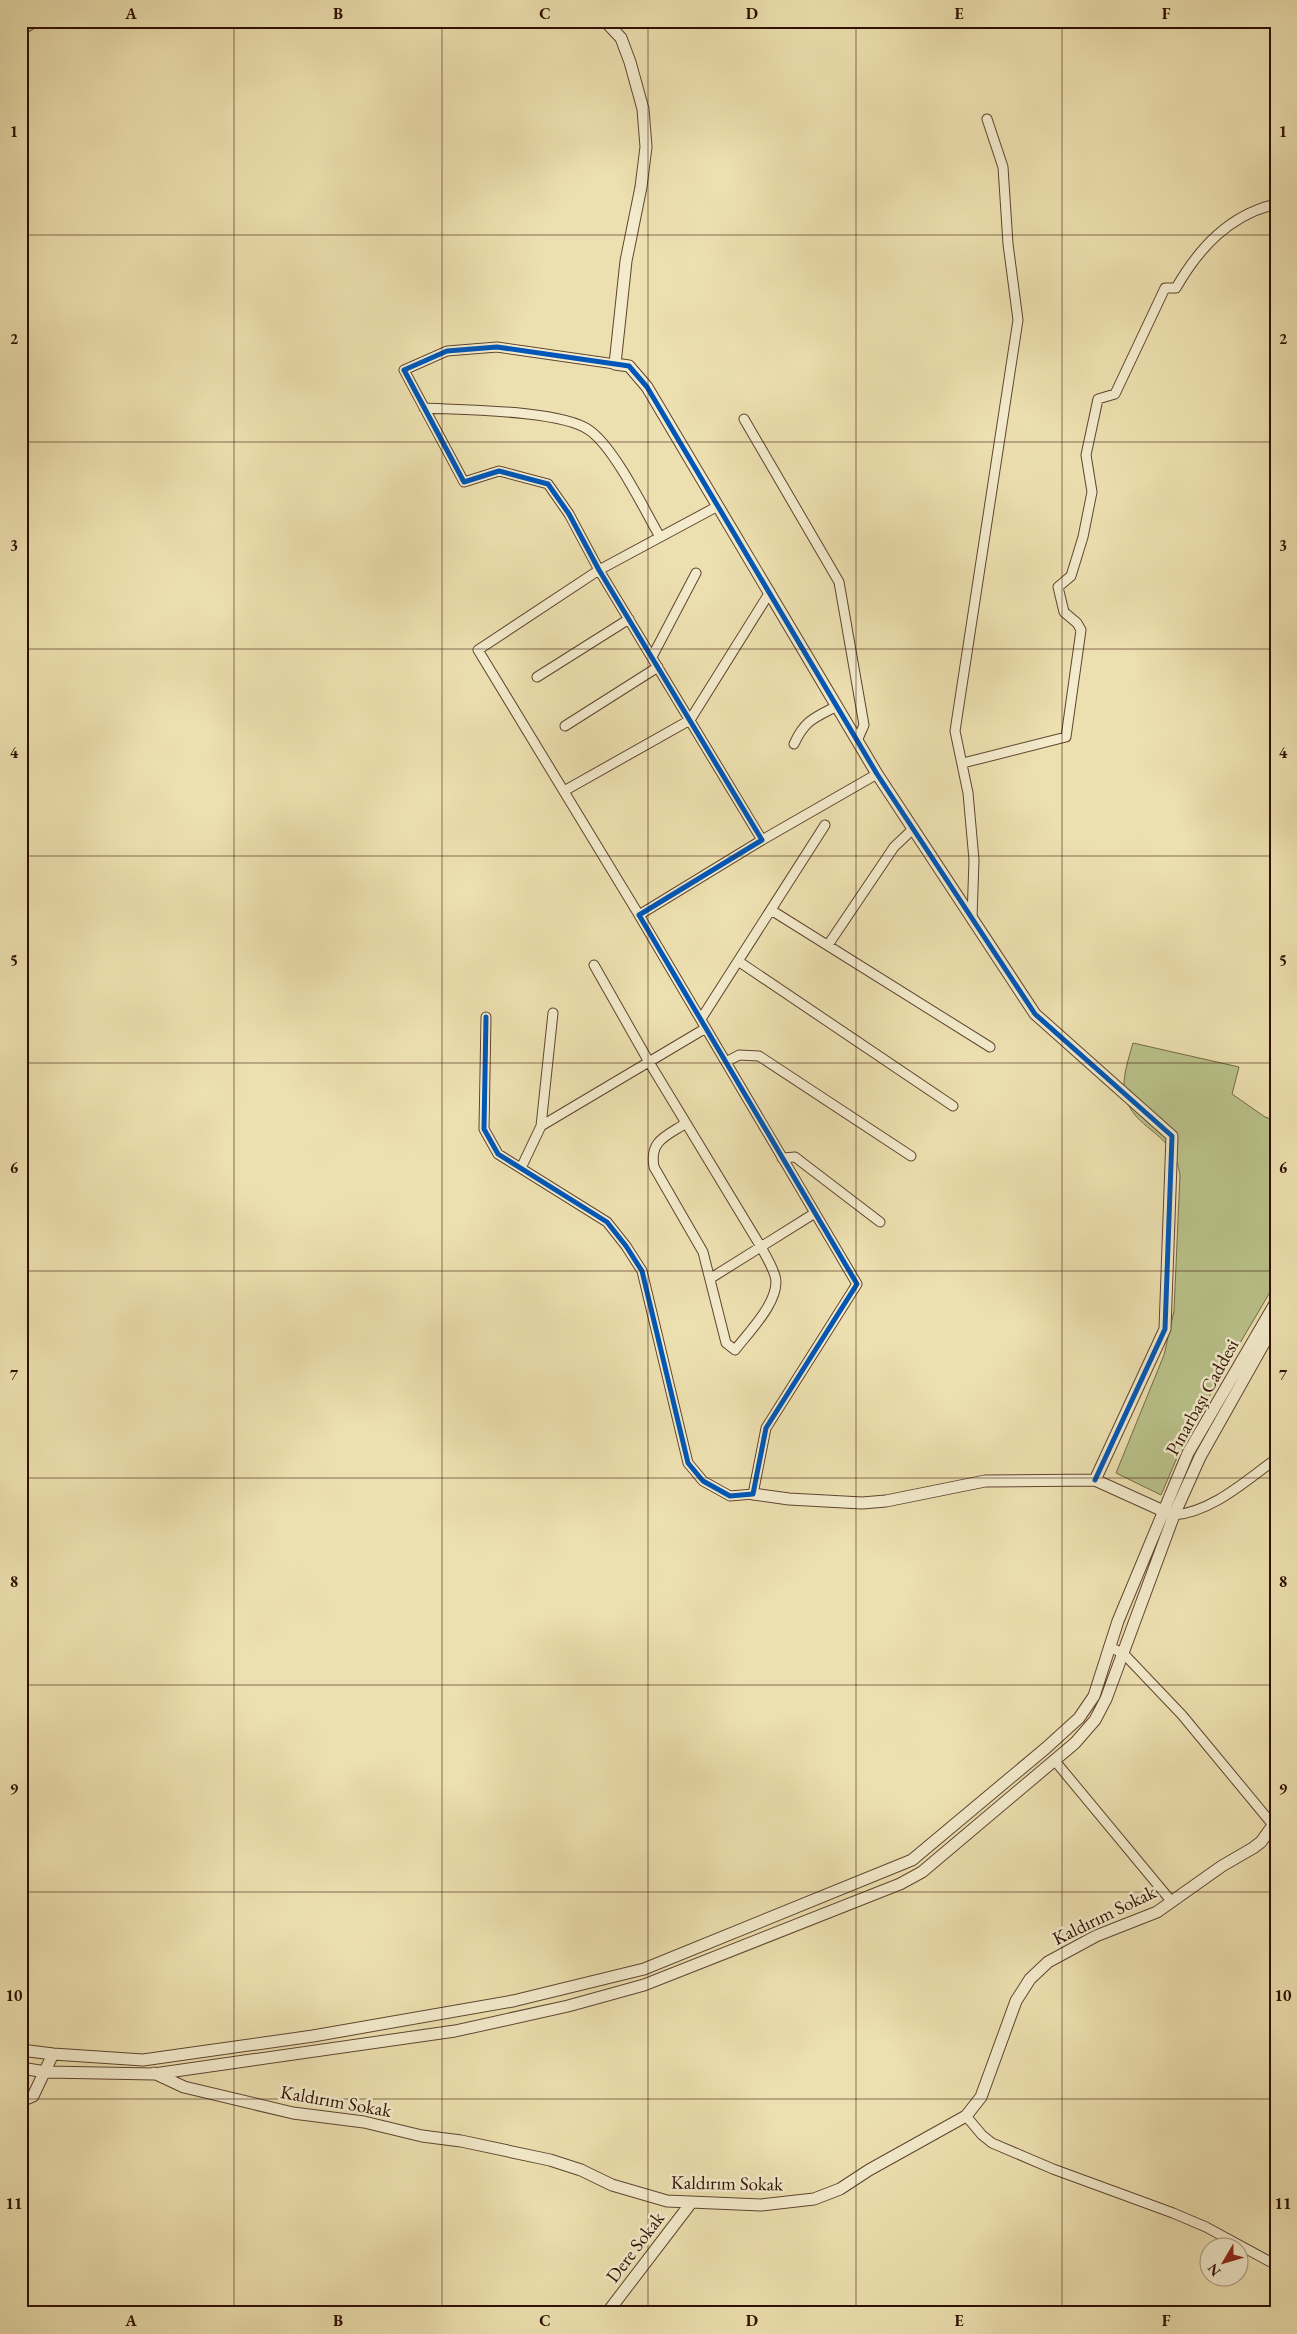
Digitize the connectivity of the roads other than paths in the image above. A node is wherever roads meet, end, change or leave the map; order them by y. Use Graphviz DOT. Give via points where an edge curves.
graph roads {
  1 [pos="35,21"];
  2 [pos="605,21"];
  3 [pos="21,29"];
  4 [pos="987,119"];
  5 [pos="1276,204"];
  6 [pos="615,364"];
  7 [pos="424,408"];
  8 [pos="744,419"];
  9 [pos="718,506"];
  10 [pos="660,537"];
  11 [pos="599,570"];
  12 [pos="696,573"];
  13 [pos="770,592"];
  14 [pos="629,619"];
  15 [pos="652,658"];
  16 [pos="658,667"];
  17 [pos="537,677"];
  18 [pos="837,706"];
  19 [pos="690,720"];
  20 [pos="565,726"];
  21 [pos="857,741"];
  22 [pos="794,744"];
  23 [pos="963,763"];
  24 [pos="877,774"];
  25 [pos="564,791"];
  26 [pos="825,825"];
  27 [pos="913,829"];
  28 [pos="762,840"];
  29 [pos="771,910"];
  30 [pos="639,915"];
  31 [pos="972,918"];
  32 [pos="828,945"];
  33 [pos="738,961"];
  34 [pos="594,965"];
  35 [pos="553,1013"];
  36 [pos="486,1017"];
  37 [pos="700,1019"];
  38 [pos="706,1028"];
  39 [pos="990,1047"];
  40 [pos="649,1062"];
  41 [pos="726,1062"];
  42 [pos="953,1106"];
  43 [pos="686,1123"];
  44 [pos="541,1126"];
  45 [pos="911,1156"];
  46 [pos="782,1158"];
  47 [pos="521,1168"];
  48 [pos="815,1213"];
  49 [pos="880,1222"];
  50 [pos="762,1247"];
  51 [pos="711,1278"];
  52 [pos="1276,1302"];
  53 [pos="1276,1322"];
  54 [pos="1276,1460"];
  55 [pos="1095,1480"];
  56 [pos="753,1494"];
  57 [pos="1168,1513"];
  58 [pos="1109,1647"];
  59 [pos="1123,1653"];
  60 [pos="1055,1761"];
  61 [pos="1274,1823"];
  62 [pos="1172,1902"];
  63 [pos="21,2050"];
  64 [pos="53,2054"];
  65 [pos="143,2060"];
  66 [pos="21,2068"];
  67 [pos="46,2072"];
  68 [pos="154,2074"];
  69 [pos="21,2101"];
  70 [pos="966,2116"];
  71 [pos="691,2203"];
  72 [pos="1276,2265"];
  73 [pos="607,2313"];
  1 -- 3 [label="street"];
  2 -- 6 [label="street" via="621,38 630,62 643,109 646,147 626,261"];
  4 -- 23 [label="street" via="1003,167 1008,244 1018,320 956,731"];
  5 -- 23 [label="street" via="1257,209 1220,230 1176,288 1165,288 1115,394 1098,399 1086,455 1092,492 1084,537 1071,576 1058,587 1064,612 1078,623 1081,630 1066,737"];
  6 -- 7 [label="street" via="496,347 448,351 404,370"];
  6 -- 9 [label="street" via="629,366 647,387"];
  7 -- 10 [label="street" via="542,416 576,423 589,430 621,469"];
  7 -- 11 [label="street" via="464,482 499,471 548,484 569,514"];
  8 -- 21 [label="street" via="839,582 864,725"];
  9 -- 10 [label="street"];
  9 -- 13 [label="street"];
  10 -- 11 [label="street"];
  11 -- 14 [label="street"];
  11 -- 25 [label="street" via="478,650"];
  12 -- 15 [label="street"];
  13 -- 18 [label="street"];
  13 -- 19 [label="street"];
  14 -- 15 [label="street"];
  14 -- 17 [label="street"];
  15 -- 16 [label="street"];
  16 -- 19 [label="street"];
  16 -- 20 [label="street"];
  18 -- 21 [label="street"];
  18 -- 22 [label="street" via="807,722"];
  19 -- 25 [label="street"];
  19 -- 28 [label="street"];
  21 -- 24 [label="street"];
  23 -- 31 [label="street" via="974,860"];
  24 -- 27 [label="street"];
  24 -- 28 [label="street"];
  25 -- 30 [label="street"];
  26 -- 29 [label="street"];
  27 -- 31 [label="street"];
  27 -- 32 [label="street" via="894,846"];
  28 -- 30 [label="street"];
  29 -- 32 [label="street"];
  29 -- 33 [label="street"];
  30 -- 37 [label="street"];
  31 -- 55 [label="street" via="1035,1014 1172,1136 1165,1329"];
  32 -- 39 [label="street"];
  33 -- 37 [label="street"];
  33 -- 42 [label="street"];
  34 -- 40 [label="street"];
  35 -- 44 [label="street"];
  36 -- 47 [label="street" via="484,1129 498,1154"];
  37 -- 38 [label="street"];
  38 -- 40 [label="street"];
  38 -- 41 [label="street"];
  40 -- 43 [label="street"];
  40 -- 44 [label="street"];
  41 -- 45 [label="street" via="738,1055 759,1056"];
  41 -- 46 [label="street"];
  43 -- 50 [label="street"];
  43 -- 51 [label="street" via="658,1142 652,1155 654,1167 703,1252"];
  44 -- 47 [label="street"];
  46 -- 48 [label="street"];
  46 -- 49 [label="street" via="795,1157"];
  47 -- 56 [label="street" via="607,1222 626,1246 642,1271 688,1463 703,1481 730,1496"];
  48 -- 50 [label="street"];
  48 -- 56 [label="street" via="857,1284 766,1428"];
  50 -- 51 [label="street"];
  50 -- 51 [label="street" via="776,1276 775,1287 766,1310 734,1350 726,1343"];
  52 -- 57 [label="street, Pınarbaşı Caddesi" via="1188,1453"];
  53 -- 57 [label="street"];
  54 -- 57 [label="street" via="1191,1514"];
  55 -- 56 [label="street" via="985,1481 862,1503"];
  55 -- 57 [label="street"];
  57 -- 58 [label="street"];
  57 -- 59 [label="street"];
  58 -- 59 [label="street"];
  58 -- 65 [label="street" via="1094,1696 1079,1718 912,1860 644,1969 441,2015"];
  59 -- 60 [label="street" via="1095,1720"];
  59 -- 61 [label="street" via="1182,1715"];
  60 -- 62 [label="street"];
  60 -- 68 [label="street" via="922,1872 900,1884 644,1985 455,2031"];
  61 -- 62 [label="street, Kaldırım Sokak" via="1253,1848"];
  62 -- 70 [label="street, Kaldırım Sokak" via="1157,1912 1082,1942 1048,1962 1030,1979 1016,2002 981,2097"];
  63 -- 64 [label="street"];
  64 -- 65 [label="street"];
  64 -- 67 [label="street"];
  65 -- 68 [label="street, Kaldırım Sokak"];
  66 -- 67 [label="street, Kaldırım Sokak"];
  67 -- 68 [label="street, Kaldırım Sokak"];
  67 -- 69 [label="street" via="33,2096"];
  68 -- 71 [label="street, Kaldırım Sokak" via="184,2087 293,2113 364,2122 422,2136 512,2151 581,2170 639,2194"];
  70 -- 71 [label="street, Kaldırım Sokak" via="829,2194 761,2205"];
  70 -- 72 [label="street" via="992,2143 1053,2169 1173,2212"];
  71 -- 73 [label="street, Dere Sokak"];
}
